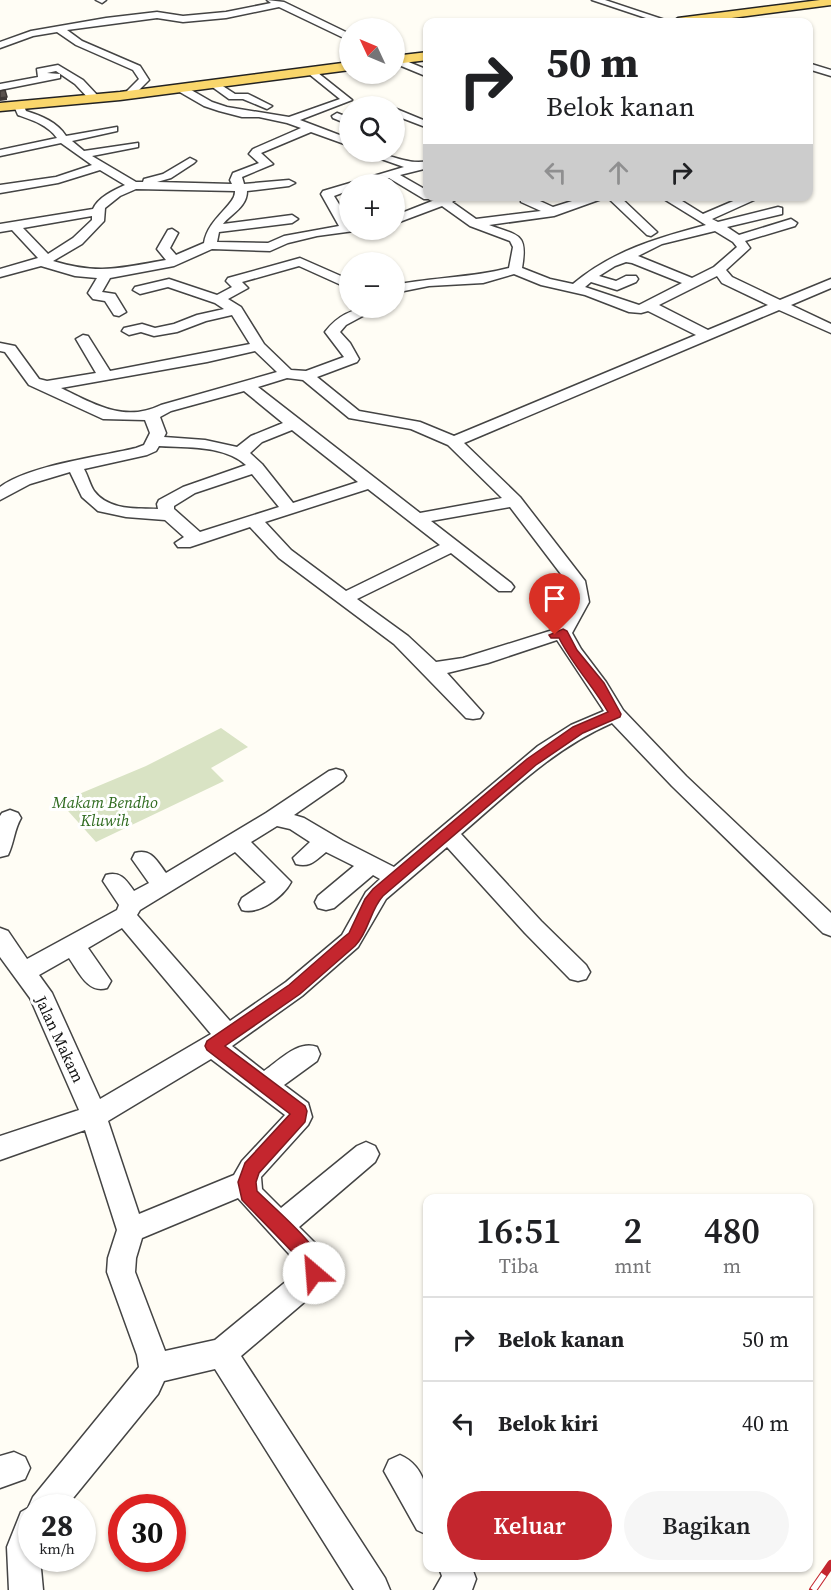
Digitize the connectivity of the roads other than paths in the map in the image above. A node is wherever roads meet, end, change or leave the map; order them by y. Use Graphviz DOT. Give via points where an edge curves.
graph roads {
  1 [pos="596,0"];
  2 [pos="276,2"];
  3 [pos="831,2"];
  4 [pos="231,5"];
  5 [pos="240,12"];
  6 [pos="653,18"];
  7 [pos="725,18"];
  8 [pos="59,29"];
  9 [pos="339,33"];
  10 [pos="0,45"];
  11 [pos="423,57"];
  12 [pos="405,59"];
  13 [pos="405,64"];
  14 [pos="339,68"];
  15 [pos="813,68"];
  16 [pos="313,72"];
  17 [pos="423,72"];
  18 [pos="831,73"];
  19 [pos="21,84"];
  20 [pos="215,84"];
  21 [pos="1,87"];
  22 [pos="182,89"];
  23 [pos="132,95"];
  24 [pos="95,99"];
  25 [pos="44,104"];
  26 [pos="22,106"];
  27 [pos="267,106"];
  28 [pos="0,107"];
  29 [pos="405,116"];
  30 [pos="290,120"];
  31 [pos="423,123"];
  32 [pos="423,125"];
  33 [pos="311,128"];
  34 [pos="405,128"];
  35 [pos="113,129"];
  36 [pos="339,138"];
  37 [pos="64,140"];
  38 [pos="134,145"];
  39 [pos="0,153"];
  40 [pos="82,155"];
  41 [pos="190,162"];
  42 [pos="400,162"];
  43 [pos="423,165"];
  44 [pos="102,166"];
  45 [pos="414,167"];
  46 [pos="394,174"];
  47 [pos="289,183"];
  48 [pos="405,183"];
  49 [pos="134,185"];
  50 [pos="241,187"];
  51 [pos="0,189"];
  52 [pos="339,190"];
  53 [pos="423,193"];
  54 [pos="405,195"];
  55 [pos="423,197"];
  56 [pos="426,201"];
  57 [pos="436,201"];
  58 [pos="529,201"];
  59 [pos="587,201"];
  60 [pos="617,201"];
  61 [pos="673,201"];
  62 [pos="744,201"];
  63 [pos="778,211"];
  64 [pos="97,212"];
  65 [pos="554,212"];
  66 [pos="405,213"];
  67 [pos="339,214"];
  68 [pos="702,218"];
  69 [pos="292,219"];
  70 [pos="791,223"];
  71 [pos="474,224"];
  72 [pos="14,225"];
  73 [pos="718,227"];
  74 [pos="0,228"];
  75 [pos="214,229"];
  76 [pos="339,229"];
  77 [pos="651,232"];
  78 [pos="172,233"];
  79 [pos="738,239"];
  80 [pos="210,245"];
  81 [pos="270,247"];
  82 [pos="624,258"];
  83 [pos="45,261"];
  84 [pos="175,261"];
  85 [pos="300,262"];
  86 [pos="515,270"];
  87 [pos="719,270"];
  88 [pos="0,273"];
  89 [pos="105,275"];
  90 [pos="589,277"];
  91 [pos="632,279"];
  92 [pos="339,280"];
  93 [pos="692,283"];
  94 [pos="831,284"];
  95 [pos="405,287"];
  96 [pos="575,289"];
  97 [pos="140,290"];
  98 [pos="220,300"];
  99 [pos="779,304"];
  100 [pos="649,306"];
  101 [pos="236,310"];
  102 [pos="119,312"];
  103 [pos="350,318"];
  104 [pos="831,329"];
  105 [pos="129,331"];
  106 [pos="707,335"];
  107 [pos="83,339"];
  108 [pos="258,346"];
  109 [pos="0,347"];
  110 [pos="287,374"];
  111 [pos="105,375"];
  112 [pos="307,376"];
  113 [pos="46,386"];
  114 [pos="248,386"];
  115 [pos="152,415"];
  116 [pos="295,424"];
  117 [pos="156,441"];
  118 [pos="454,442"];
  119 [pos="242,453"];
  120 [pos="256,467"];
  121 [pos="76,468"];
  122 [pos="370,483"];
  123 [pos="5,491"];
  124 [pos="514,501"];
  125 [pos="289,509"];
  126 [pos="170,515"];
  127 [pos="416,519"];
  128 [pos="253,520"];
  129 [pos="452,546"];
  130 [pos="505,586"];
  131 [pos="345,598"];
  132 [pos="563,633"];
  133 [pos="432,669"];
  134 [pos="473,713"];
  135 [pos="615,714"];
  136 [pos="336,776"];
  137 [pos="10,818"];
  138 [pos="274,818"];
  139 [pos="449,834"];
  140 [pos="325,841"];
  141 [pos="238,842"];
  142 [pos="0,849"];
  143 [pos="304,858"];
  144 [pos="143,859"];
  145 [pos="370,865"];
  146 [pos="396,877"];
  147 [pos="114,881"];
  148 [pos="163,885"];
  149 [pos="326,902"];
  150 [pos="250,904"];
  151 [pos="128,910"];
  152 [pos="831,927"];
  153 [pos="0,937"];
  154 [pos="73,945"];
  155 [pos="24,972"];
  156 [pos="578,972"];
  157 [pos="99,981"];
  158 [pos="220,1041"];
  159 [pos="308,1054"];
  160 [pos="264,1084"];
  161 [pos="94,1116"];
  162 [pos="0,1148"];
  163 [pos="366,1154"];
  164 [pos="247,1182"];
  165 [pos="280,1226"];
  166 [pos="131,1230"];
  167 [pos="222,1353"];
  168 [pos="154,1368"];
  169 [pos="400,1471"];
  170 [pos="56,1494"];
  171 [pos="423,1510"];
  172 [pos="25,1572"];
  173 [pos="456,1572"];
  174 [pos="26,1590"];
  175 [pos="373,1590"];
  176 [pos="451,1590"];
  1 -- 6 [label="street"];
  2 -- 5 [label="street"];
  2 -- 9 [label="street"];
  3 -- 7 [label="main road"];
  4 -- 5 [label="street"];
  5 -- 8 [label="street" via="179,20 151,15"];
  8 -- 10 [label="street"];
  8 -- 23 [label="street" via="79,43 137,68 144,80"];
  11 -- 12 [label="main road"];
  13 -- 17 [label="street"];
  14 -- 16 [label="main road"];
  15 -- 18 [label="street"];
  16 -- 20 [label="main road"];
  16 -- 30 [label="street" via="352,102"];
  19 -- 21 [label="street"];
  19 -- 24 [label="street" via="66,74"];
  19 -- 25 [label="street"];
  20 -- 22 [label="main road"];
  20 -- 27 [label="street" via="233,97 244,96"];
  21 -- 26 [label="street"];
  22 -- 23 [label="main road"];
  22 -- 30 [label="street" via="237,114"];
  23 -- 24 [label="main road"];
  24 -- 25 [label="main road"];
  25 -- 26 [label="main road"];
  26 -- 28 [label="main road"];
  26 -- 37 [label="street" via="22,113 57,130"];
  29 -- 31 [label="street"];
  30 -- 33 [label="street"];
  32 -- 34 [label="street"];
  33 -- 36 [label="street"];
  33 -- 50 [label="street" via="257,151 255,154 267,164 237,175"];
  35 -- 37 [label="street"];
  37 -- 39 [label="street"];
  37 -- 40 [label="street"];
  38 -- 40 [label="street"];
  40 -- 44 [label="street"];
  41 -- 49 [label="street" via="167,176"];
  42 -- 45 [label="street"];
  43 -- 45 [label="street"];
  44 -- 49 [label="street"];
  44 -- 51 [label="street" via="48,183"];
  45 -- 46 [label="street"];
  47 -- 50 [label="street"];
  48 -- 53 [label="street"];
  49 -- 50 [label="street"];
  49 -- 64 [label="street" via="116,193"];
  50 -- 75 [label="street" via="237,206"];
  52 -- 67 [label="street" via="327,195"];
  54 -- 55 [label="street"];
  56 -- 66 [label="street"];
  57 -- 71 [label="street"];
  58 -- 65 [label="street"];
  59 -- 65 [label="street"];
  60 -- 77 [label="street"];
  61 -- 68 [label="street"];
  62 -- 68 [label="street"];
  63 -- 73 [label="street"];
  64 -- 72 [label="street" via="56,213"];
  64 -- 83 [label="street" via="99,218 93,228"];
  65 -- 71 [label="street"];
  68 -- 73 [label="street"];
  69 -- 75 [label="street"];
  70 -- 79 [label="street"];
  71 -- 86 [label="street" via="517,241"];
  72 -- 74 [label="street"];
  72 -- 83 [label="street"];
  73 -- 79 [label="street"];
  73 -- 82 [label="street" via="654,243"];
  75 -- 80 [label="street"];
  76 -- 81 [label="street" via="284,240"];
  78 -- 84 [label="street" via="163,249"];
  79 -- 87 [label="street" via="744,248"];
  80 -- 81 [label="street"];
  80 -- 84 [label="street"];
  81 -- 85 [label="street"];
  82 -- 90 [label="street"];
  82 -- 93 [label="street"];
  83 -- 88 [label="street"];
  83 -- 89 [label="street" via="75,272"];
  84 -- 89 [label="street"];
  85 -- 92 [label="street"];
  85 -- 98 [label="street" via="236,279 233,282 241,288"];
  86 -- 95 [label="street" via="483,279"];
  86 -- 96 [label="street"];
  87 -- 93 [label="street"];
  87 -- 99 [label="street" via="728,280"];
  89 -- 102 [label="street" via="95,294 110,297"];
  90 -- 91 [label="street" via="617,286"];
  90 -- 96 [label="street"];
  93 -- 100 [label="street"];
  94 -- 99 [label="street"];
  96 -- 100 [label="street" via="634,309"];
  97 -- 98 [label="street" via="169,283"];
  98 -- 101 [label="street"];
  99 -- 104 [label="street"];
  99 -- 106 [label="street"];
  100 -- 106 [label="street"];
  101 -- 105 [label="street" via="177,328"];
  101 -- 108 [label="street"];
  103 -- 112 [label="street" via="332,332 352,357 350,361"];
  106 -- 118 [label="street"];
  107 -- 111 [label="street"];
  108 -- 110 [label="street"];
  108 -- 111 [label="street"];
  109 -- 113 [label="street" via="10,349 34,382"];
  110 -- 112 [label="street"];
  110 -- 114 [label="street"];
  111 -- 113 [label="street"];
  112 -- 118 [label="street" via="354,415 415,425"];
  113 -- 115 [label="street" via="108,416"];
  114 -- 115 [label="street"];
  114 -- 116 [label="street"];
  115 -- 117 [label="street" via="158,433"];
  116 -- 119 [label="street" via="267,434 246,446"];
  116 -- 122 [label="street"];
  117 -- 119 [label="street"];
  117 -- 121 [label="street" via="141,453"];
  118 -- 124 [label="street"];
  119 -- 120 [label="street"];
  120 -- 125 [label="street"];
  120 -- 126 [label="street" via="169,501 164,507"];
  121 -- 123 [label="street" via="31,478"];
  121 -- 126 [label="street" via="87,493 99,504 127,512"];
  122 -- 125 [label="street"];
  122 -- 127 [label="street"];
  124 -- 127 [label="street"];
  124 -- 132 [label="street" via="582,594 580,605"];
  125 -- 128 [label="street"];
  126 -- 128 [label="street" via="190,541"];
  127 -- 129 [label="street"];
  128 -- 131 [label="street" via="285,554"];
  129 -- 130 [label="street"];
  129 -- 131 [label="street"];
  131 -- 133 [label="street"];
  132 -- 133 [label="street" via="455,666"];
  132 -- 135 [label="street"];
  133 -- 134 [label="street"];
  135 -- 139 [label="street" via="578,730 538,757"];
  135 -- 152 [label="street" via="679,782"];
  136 -- 138 [label="street"];
  137 -- 142 [label="street"];
  138 -- 140 [label="street" via="296,823"];
  138 -- 141 [label="street"];
  139 -- 146 [label="street"];
  139 -- 156 [label="street"];
  140 -- 143 [label="street"];
  140 -- 145 [label="street"];
  141 -- 148 [label="street"];
  141 -- 150 [label="street" via="280,880"];
  144 -- 148 [label="street"];
  145 -- 146 [label="street"];
  145 -- 149 [label="street"];
  146 -- 158 [label="street" via="372,899 350,942 294,989"];
  147 -- 151 [label="street"];
  148 -- 151 [label="street"];
  151 -- 154 [label="street"];
  151 -- 158 [label="street"];
  153 -- 155 [label="street, Jalan Makam"];
  154 -- 155 [label="street"];
  154 -- 157 [label="street"];
  155 -- 161 [label="street, Jalan Makam" via="40,993"];
  158 -- 160 [label="street"];
  158 -- 161 [label="street"];
  159 -- 160 [label="street"];
  160 -- 164 [label="street" via="299,1111 299,1117 251,1169"];
  161 -- 162 [label="street"];
  161 -- 166 [label="street, Jalan Makam"];
  163 -- 165 [label="street"];
  164 -- 165 [label="street" via="249,1194"];
  164 -- 166 [label="street"];
  165 -- 167 [label="street" via="310,1257 315,1267 312,1278"];
  166 -- 168 [label="street" via="121,1272"];
  167 -- 168 [label="street"];
  167 -- 175 [label="street"];
  168 -- 170 [label="street" via="147,1383"];
  169 -- 171 [label="street"];
  172 -- 174 [label="street"];
  173 -- 176 [label="street" via="457,1586"];
}
